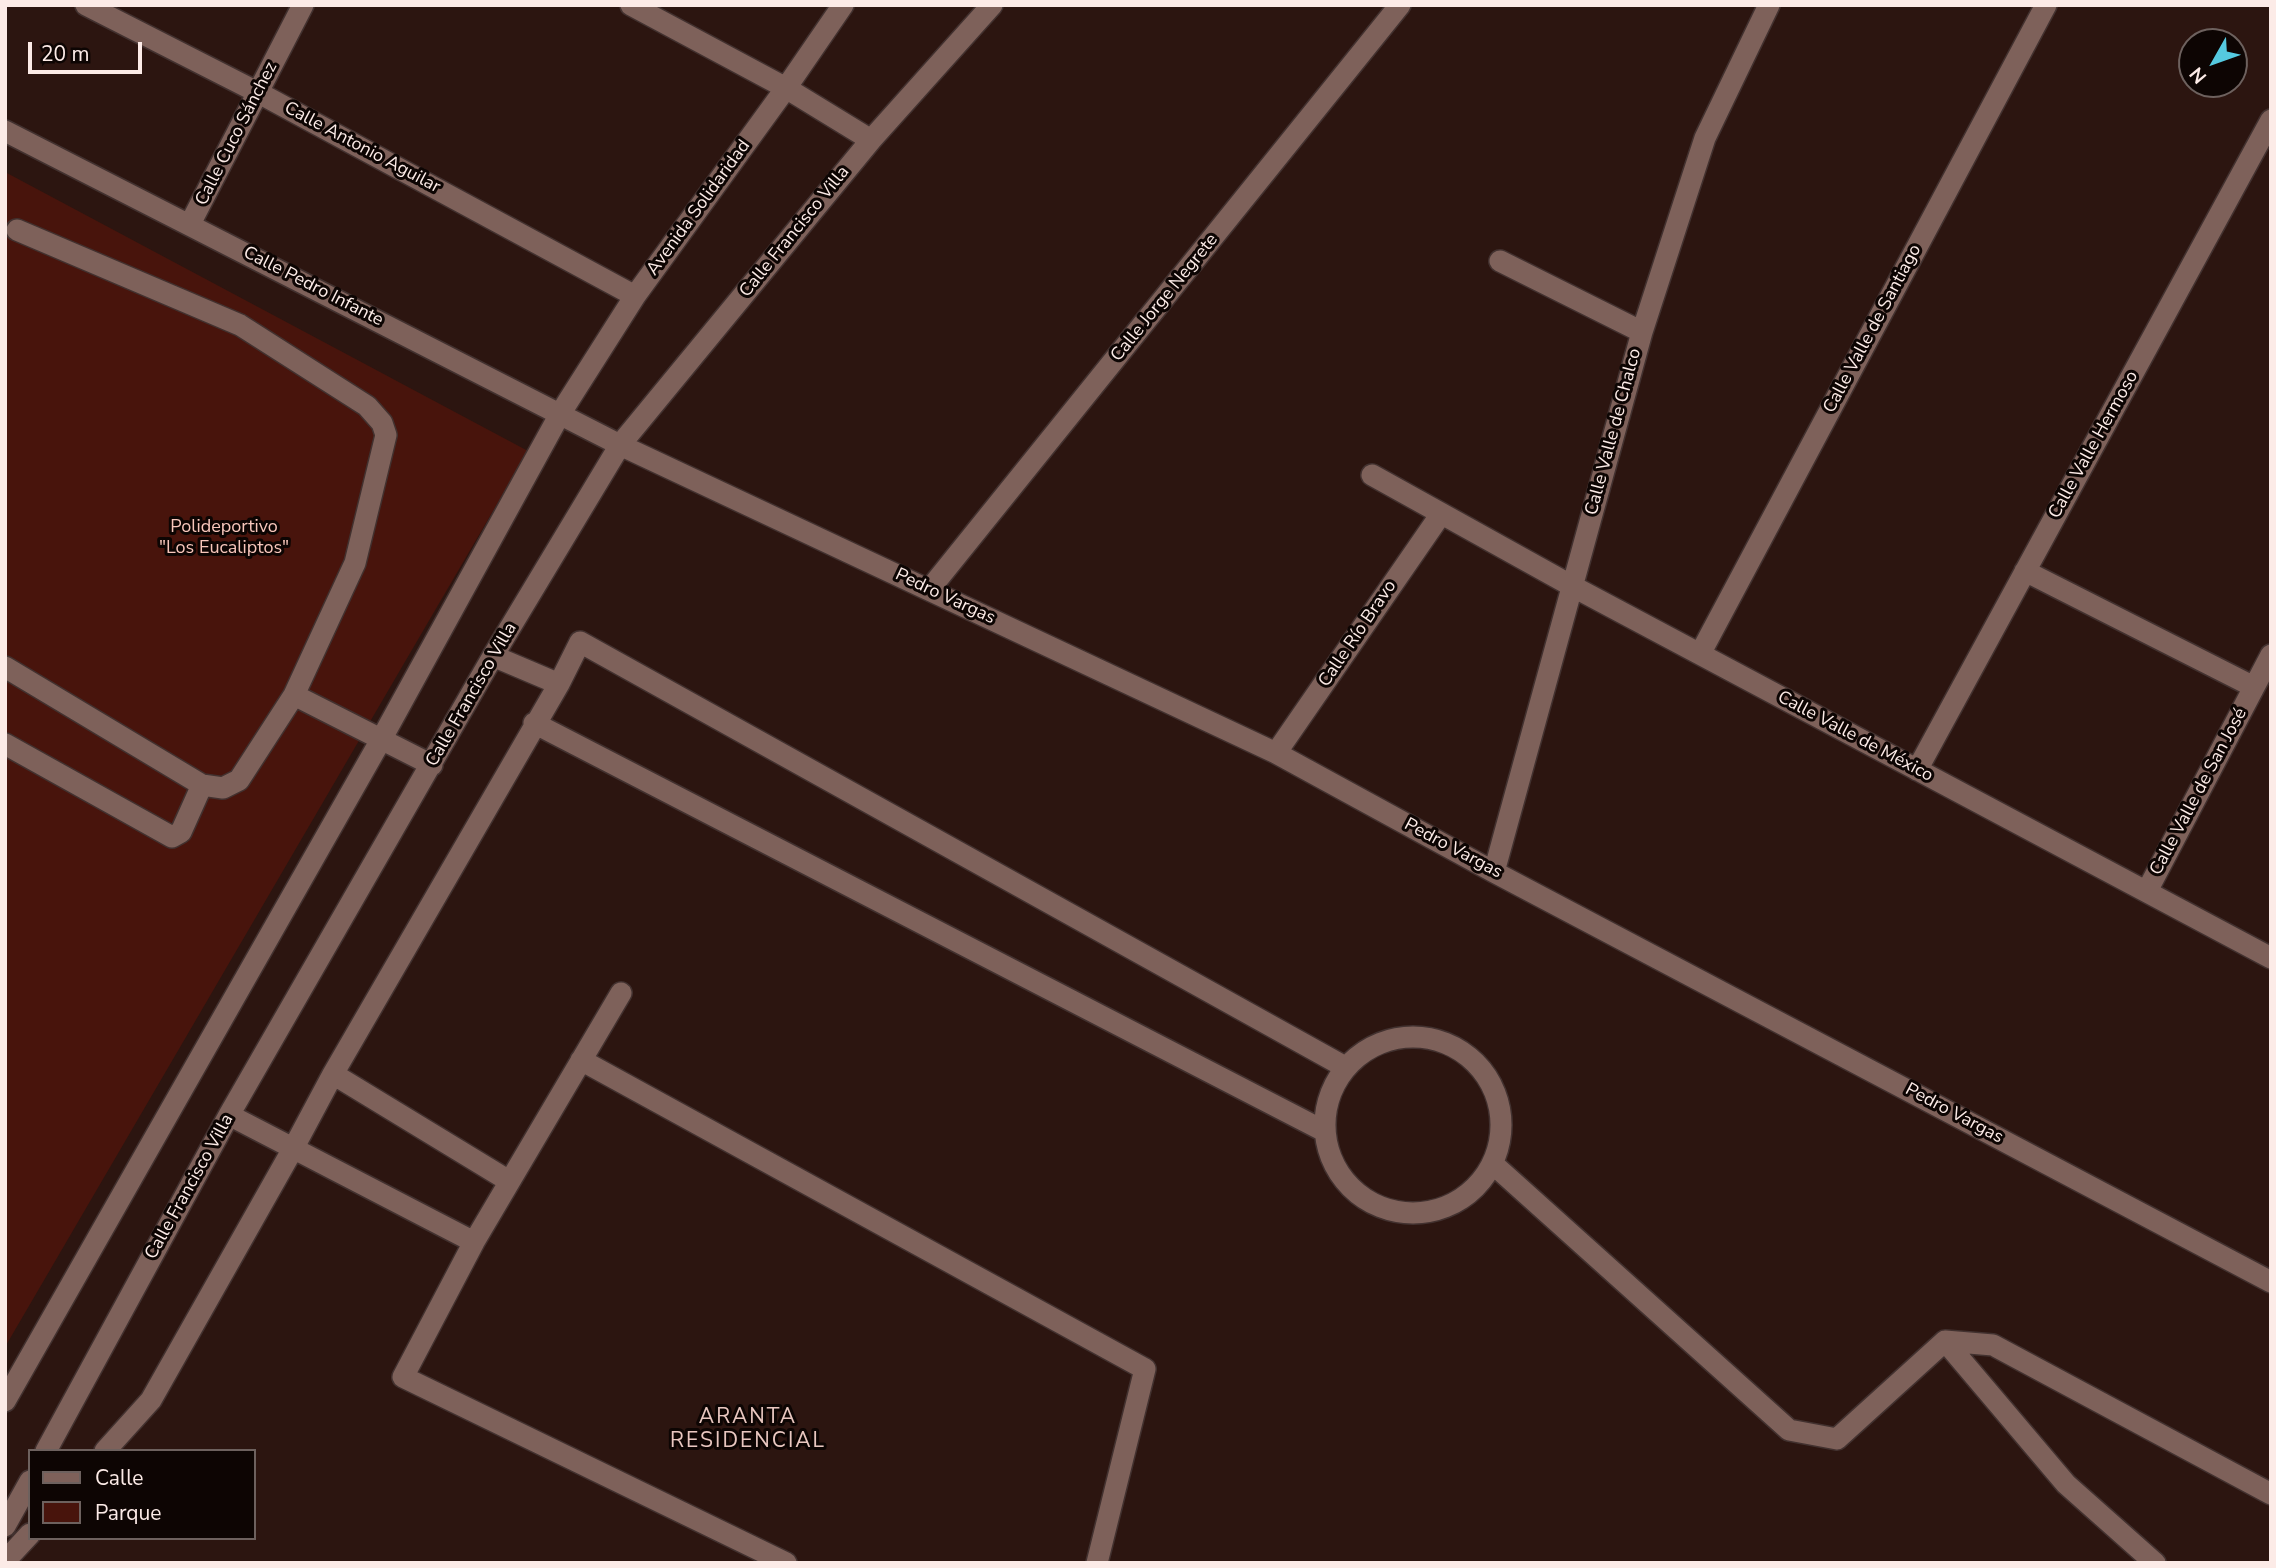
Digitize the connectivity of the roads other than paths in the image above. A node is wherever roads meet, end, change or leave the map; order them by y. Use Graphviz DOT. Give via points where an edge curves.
graph roads {
  1 [pos="86,5"];
  2 [pos="303,5"];
  3 [pos="631,5"];
  4 [pos="843,5"];
  5 [pos="992,5"];
  6 [pos="1400,5"];
  7 [pos="1769,5"];
  8 [pos="2046,5"];
  9 [pos="786,88"];
  10 [pos="259,93"];
  11 [pos="2271,120"];
  12 [pos="5,131"];
  13 [pos="871,140"];
  14 [pos="190,224"];
  15 [pos="17,230"];
  16 [pos="1500,261"];
  17 [pos="635,296"];
  18 [pos="1642,332"];
  19 [pos="559,414"];
  20 [pos="620,445"];
  21 [pos="1372,475"];
  22 [pos="1441,514"];
  23 [pos="2025,571"];
  24 [pos="1572,586"];
  25 [pos="929,590"];
  26 [pos="1700,654"];
  27 [pos="2271,654"];
  28 [pos="493,656"];
  29 [pos="5,667"];
  30 [pos="559,684"];
  31 [pos="2254,687"];
  32 [pos="294,695"];
  33 [pos="534,723"];
  34 [pos="382,738"];
  35 [pos="5,744"];
  36 [pos="1276,753"];
  37 [pos="432,765"];
  38 [pos="1917,769"];
  39 [pos="202,785"];
  40 [pos="1494,872"];
  41 [pos="2147,891"];
  42 [pos="2271,958"];
  43 [pos="621,993"];
  44 [pos="581,1060"];
  45 [pos="1345,1066"];
  46 [pos="333,1074"];
  47 [pos="229,1115"];
  48 [pos="1324,1131"];
  49 [pos="294,1147"];
  50 [pos="1493,1164"];
  51 [pos="509,1181"];
  52 [pos="474,1242"];
  53 [pos="2271,1282"];
  54 [pos="1945,1341"];
  55 [pos="5,1401"];
  56 [pos="47,1449"];
  57 [pos="107,1449"];
  58 [pos="28,1484"];
  59 [pos="2271,1494"];
  60 [pos="5,1525"];
  61 [pos="28,1536"];
  62 [pos="5,1561"];
  63 [pos="786,1563"];
  64 [pos="1097,1563"];
  65 [pos="2155,1563"];
  1 -- 10 [label="street, Calle Antonio Aguilar"];
  2 -- 10 [label="street, Calle Cuco Sánchez"];
  3 -- 9 [label="street"];
  4 -- 9 [label="street, Avenida Solidaridad"];
  5 -- 13 [label="street, Calle Francisco Villa"];
  6 -- 25 [label="street, Calle Jorge Negrete"];
  7 -- 18 [label="street, Calle Valle de Chalco" via="1705,138"];
  8 -- 26 [label="street, Calle Valle de Santiago"];
  9 -- 13 [label="street"];
  9 -- 17 [label="street, Avenida Solidaridad"];
  10 -- 14 [label="street, Calle Cuco Sánchez"];
  10 -- 17 [label="street, Calle Antonio Aguilar"];
  11 -- 23 [label="street, Calle Valle Hermoso"];
  12 -- 14 [label="street, Calle Pedro Infante"];
  13 -- 20 [label="street, Calle Francisco Villa"];
  14 -- 19 [label="street, Calle Pedro Infante"];
  15 -- 32 [label="street" via="240,325 367,406 382,423 386,435 355,563"];
  16 -- 18 [label="street"];
  17 -- 19 [label="street, Avenida Solidaridad"];
  18 -- 24 [label="street, Calle Valle de Chalco"];
  19 -- 20 [label="street, Calle Pedro Infante"];
  19 -- 34 [label="street, Avenida Solidaridad"];
  20 -- 25 [label="street, Pedro Vargas"];
  20 -- 28 [label="street, Calle Francisco Villa"];
  21 -- 22 [label="street, Calle Valle de México"];
  22 -- 24 [label="street, Calle Valle de México"];
  22 -- 36 [label="street, Calle Río Bravo"];
  23 -- 31 [label="street"];
  23 -- 38 [label="street, Calle Valle Hermoso"];
  24 -- 26 [label="street, Calle Valle de México"];
  24 -- 40 [label="street, Calle Valle de Chalco"];
  25 -- 36 [label="street, Pedro Vargas"];
  26 -- 38 [label="street, Calle Valle de México"];
  27 -- 31 [label="street, Calle Valle de San José"];
  28 -- 30 [label="street"];
  28 -- 37 [label="street, Calle Francisco Villa"];
  29 -- 39 [label="street"];
  30 -- 33 [label="street"];
  30 -- 45 [label="street" via="580,642"];
  31 -- 41 [label="street, Calle Valle de San José"];
  32 -- 34 [label="street"];
  32 -- 39 [label="street" via="239,780 223,788"];
  33 -- 46 [label="street"];
  33 -- 48 [label="street"];
  34 -- 37 [label="street"];
  34 -- 55 [label="street, Avenida Solidaridad"];
  35 -- 39 [label="street" via="172,836 181,832"];
  36 -- 40 [label="street, Pedro Vargas"];
  37 -- 47 [label="street, Calle Francisco Villa"];
  38 -- 41 [label="street, Calle Valle de México"];
  40 -- 53 [label="street, Pedro Vargas"];
  41 -- 42 [label="street, Calle Valle de México"];
  43 -- 44 [label="street"];
  44 -- 51 [label="street"];
  44 -- 64 [label="street" via="1145,1369"];
  45 -- 48 [label="street" via="1325,1108"];
  45 -- 50 [label="street" via="1363,1051 1406,1036 1451,1045 1471,1058 1497,1096 1502,1119"];
  46 -- 49 [label="street"];
  46 -- 51 [label="street"];
  47 -- 49 [label="street"];
  47 -- 56 [label="street, Calle Francisco Villa"];
  48 -- 50 [label="street" via="1339,1174 1374,1205 1396,1212 1442,1209 1463,1198"];
  49 -- 52 [label="street"];
  49 -- 57 [label="street" via="151,1400"];
  50 -- 54 [label="street" via="1789,1430 1837,1439"];
  51 -- 52 [label="street"];
  52 -- 63 [label="street" via="403,1377"];
  54 -- 59 [label="street" via="1993,1345"];
  54 -- 65 [label="street" via="2066,1484"];
  58 -- 60 [label="street"];
  61 -- 62 [label="street"];
}
